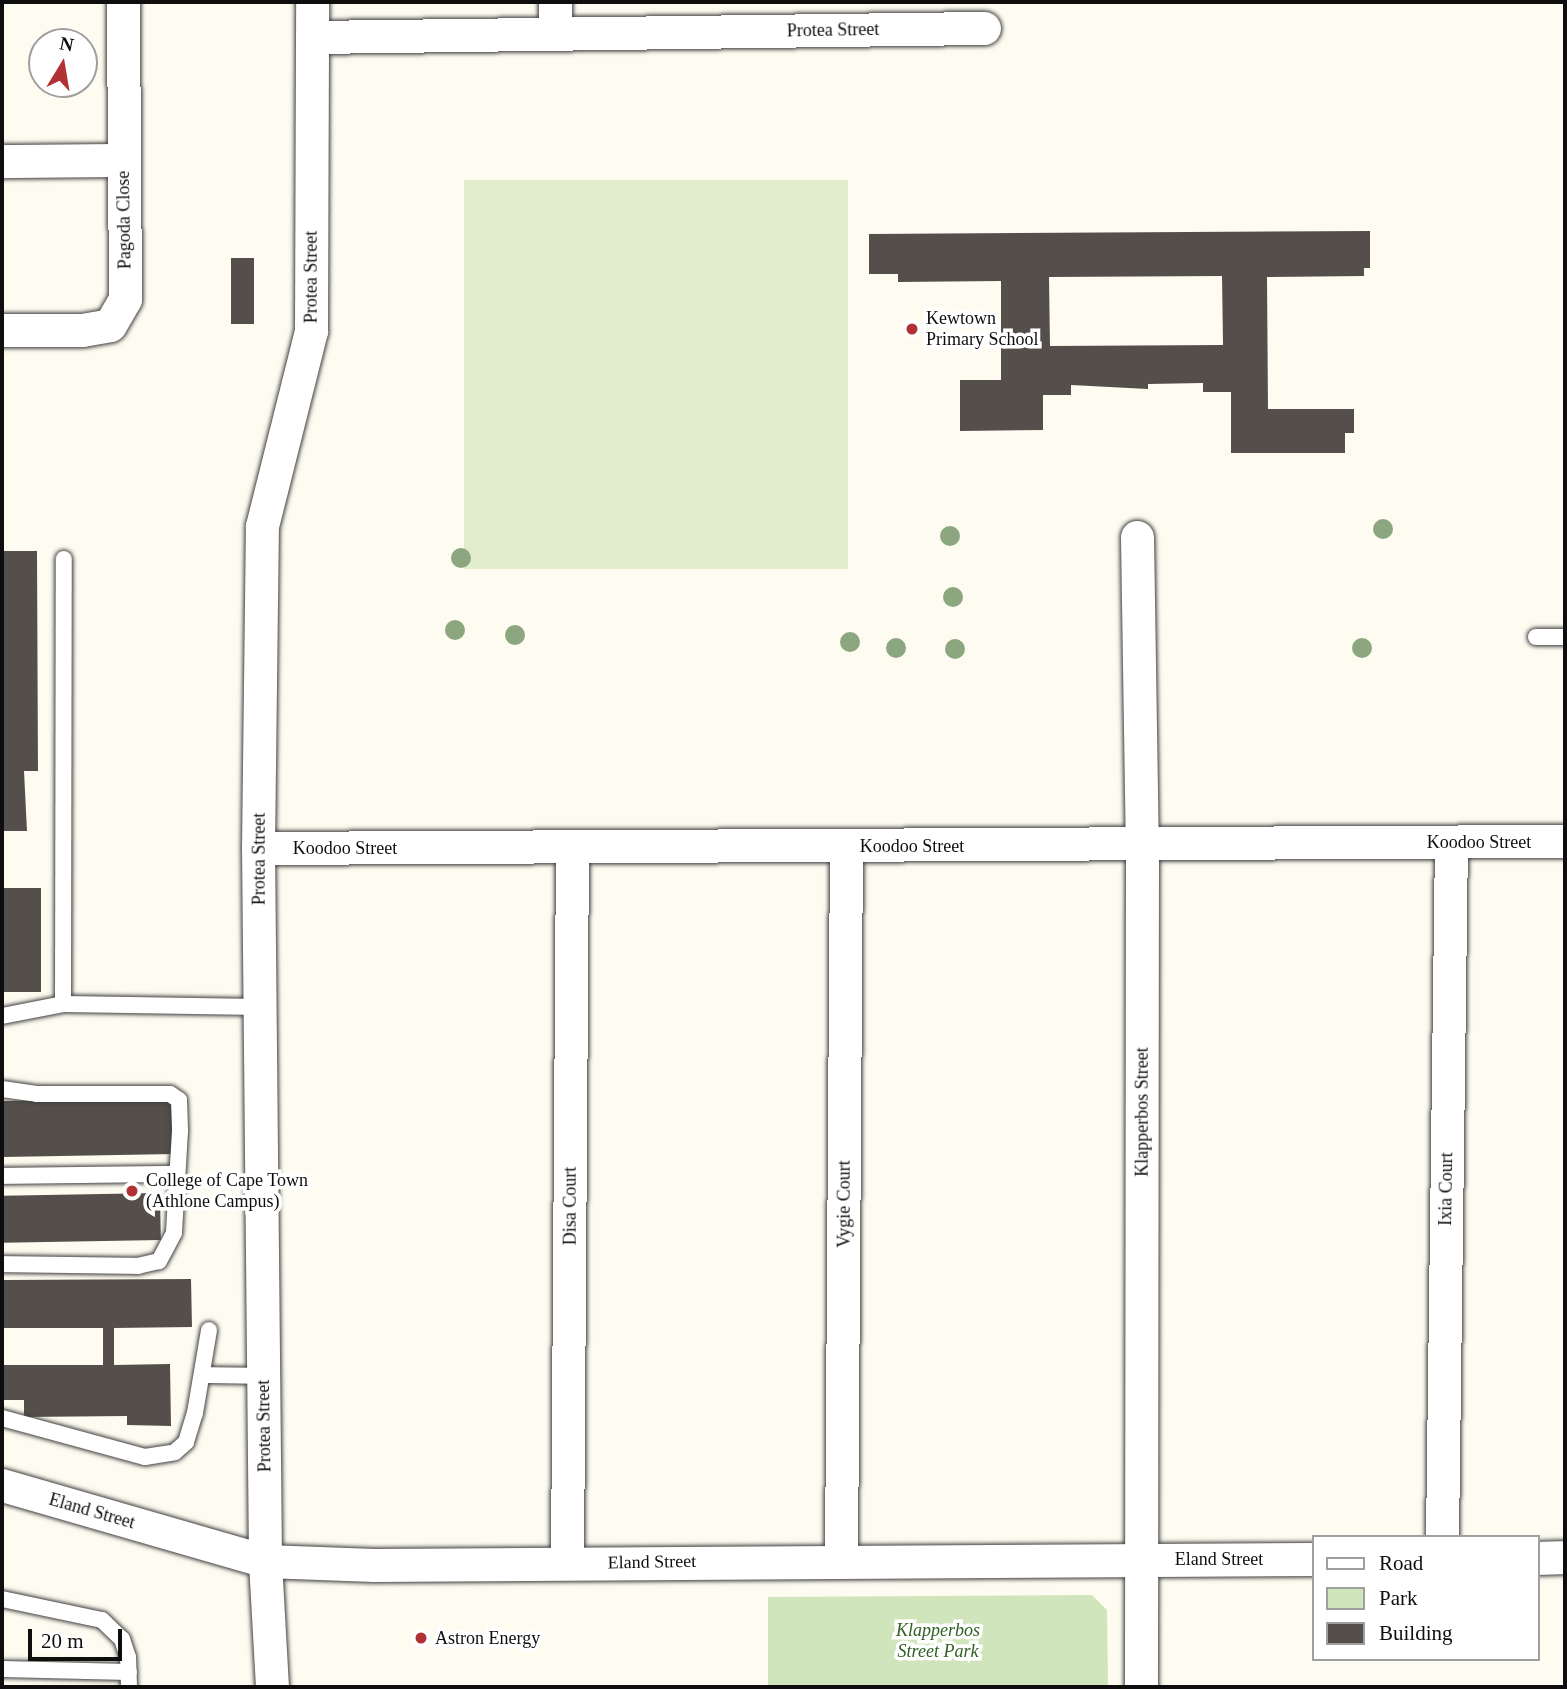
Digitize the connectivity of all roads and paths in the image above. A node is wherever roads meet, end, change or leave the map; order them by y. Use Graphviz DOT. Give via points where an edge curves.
graph roads {
  1 [pos="123,2"];
  2 [pos="312,2"];
  3 [pos="555,18"];
  4 [pos="984,29"];
  5 [pos="312,37"];
  6 [pos="124,160"];
  7 [pos="2,161"];
  8 [pos="2,330"];
  9 [pos="1137,537"];
  10 [pos="64,559"];
  11 [pos="1536,637"];
  12 [pos="1565,637"];
  13 [pos="1565,841"];
  14 [pos="1451,842"];
  15 [pos="1142,844"];
  16 [pos="846,846"];
  17 [pos="258,848"];
  18 [pos="572,848"];
  19 [pos="63,1004"];
  20 [pos="260,1007"];
  21 [pos="2,1016"];
  22 [pos="2,1089"];
  23 [pos="177,1174"];
  24 [pos="2,1176"];
  25 [pos="2,1264"];
  26 [pos="209,1330"];
  27 [pos="202,1375"];
  28 [pos="263,1376"];
  29 [pos="2,1418"];
  30 [pos="2,1485"];
  31 [pos="1442,1535"];
  32 [pos="1565,1557"];
  33 [pos="1539,1558"];
  34 [pos="1142,1559"];
  35 [pos="1312,1559"];
  36 [pos="265,1561"];
  37 [pos="841,1561"];
  38 [pos="567,1563"];
  39 [pos="2,1599"];
  40 [pos="2,1669"];
  41 [pos="129,1680"];
  42 [pos="272,1687"];
  43 [pos="1142,1687"];
  1 -- 6 [label="street, Pagoda Close"];
  2 -- 5 [label="street, Protea Street"];
  3 -- 4 [label="street, Protea Street"];
  3 -- 5 [label="street, Protea Street"];
  5 -- 17 [label="street, Protea Street" via="311,331 262,526"];
  6 -- 7 [label="street"];
  6 -- 8 [label="street, Pagoda Close" via="125,299 110,325 82,330"];
  9 -- 15 [label="street, Klapperbos Street"];
  10 -- 19 [label="lane"];
  11 -- 12 [label="lane"];
  13 -- 14 [label="street, Koodoo Street"];
  14 -- 15 [label="street, Koodoo Street"];
  14 -- 31 [label="street, Ixia Court"];
  15 -- 16 [label="street, Koodoo Street"];
  15 -- 34 [label="street, Klapperbos Street"];
  16 -- 18 [label="street, Koodoo Street"];
  16 -- 37 [label="street, Vygie Court"];
  17 -- 18 [label="street, Koodoo Street"];
  17 -- 20 [label="street, Protea Street"];
  18 -- 38 [label="street, Disa Court"];
  19 -- 20 [label="lane"];
  19 -- 21 [label="lane"];
  20 -- 28 [label="street, Protea Street"];
  22 -- 23 [label="lane" via="37,1094 174,1095 180,1105"];
  23 -- 24 [label="lane"];
  23 -- 25 [label="lane" via="174,1233 159,1261 138,1266"];
  26 -- 27 [label="lane"];
  27 -- 28 [label="lane"];
  27 -- 29 [label="lane" via="186,1442 163,1457 145,1457"];
  28 -- 36 [label="street, Protea Street"];
  30 -- 36 [label="street, Eland Street"];
  32 -- 33 [label="street"];
  34 -- 35 [label="street, Eland Street"];
  34 -- 37 [label="street, Eland Street"];
  34 -- 43 [label="street, Klapperbos Street"];
  36 -- 38 [label="street, Eland Street" via="374,1566"];
  36 -- 42 [label="street, Protea Street"];
  37 -- 38 [label="street, Eland Street"];
  39 -- 41 [label="lane" via="102,1620 122,1639"];
  40 -- 41 [label="lane"];
}
